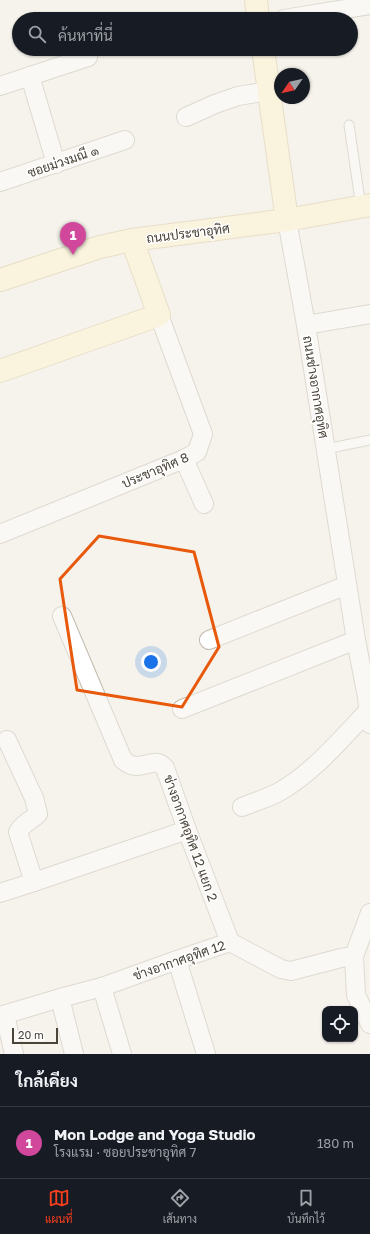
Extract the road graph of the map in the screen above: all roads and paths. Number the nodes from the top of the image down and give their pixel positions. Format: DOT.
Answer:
graph roads {
  1 [pos="256,0"];
  2 [pos="370,5"];
  3 [pos="257,12"];
  4 [pos="327,12"];
  5 [pos="264,56"];
  6 [pos="88,57"];
  7 [pos="30,76"];
  8 [pos="0,86"];
  9 [pos="269,92"];
  10 [pos="186,117"];
  11 [pos="349,125"];
  12 [pos="125,140"];
  13 [pos="56,164"];
  14 [pos="0,182"];
  15 [pos="366,206"];
  16 [pos="287,220"];
  17 [pos="132,240"];
  18 [pos="0,280"];
  19 [pos="370,314"];
  20 [pos="159,315"];
  21 [pos="306,325"];
  22 [pos="0,371"];
  23 [pos="370,440"];
  24 [pos="326,449"];
  25 [pos="184,459"];
  26 [pos="204,504"];
  27 [pos="0,534"];
  28 [pos="347,585"];
  29 [pos="62,616"];
  30 [pos="209,640"];
  31 [pos="356,640"];
  32 [pos="369,707"];
  33 [pos="182,709"];
  34 [pos="7,740"];
  35 [pos="242,807"];
  36 [pos="187,830"];
  37 [pos="34,882"];
  38 [pos="0,894"];
  39 [pos="370,913"];
  40 [pos="230,942"];
  41 [pos="354,956"];
  42 [pos="177,960"];
  43 [pos="102,987"];
  44 [pos="60,998"];
  45 [pos="2,1015"];
  46 [pos="370,1024"];
  47 [pos="14,1054"];
  48 [pos="74,1054"];
  49 [pos="122,1054"];
  50 [pos="206,1054"];
  1 -- 3 [label="street"];
  2 -- 4 [label="street"];
  5 -- 9 [label="street, ถนนช่างอากาศอุทิศ"];
  6 -- 7 [label="street"];
  7 -- 8 [label="street"];
  7 -- 13 [label="street"];
  9 -- 10 [label="street"];
  9 -- 16 [label="street, ถนนช่างอากาศอุทิศ"];
  11 -- 15 [label="lane"];
  12 -- 13 [label="street, ซอยม่วงมณี ๑"];
  13 -- 14 [label="street, ซอยม่วงมณี ๑"];
  15 -- 16 [label="street, ถนนประชาอุทิศ"];
  16 -- 17 [label="street, ถนนประชาอุทิศ"];
  16 -- 21 [label="street, ถนนช่างอากาศอุทิศ"];
  17 -- 18 [label="street"];
  17 -- 20 [label="street, ถนนประชาอุทิศ"];
  19 -- 21 [label="street"];
  20 -- 22 [label="street"];
  20 -- 25 [label="street, ประชาอุทิศ 8"];
  21 -- 24 [label="street, ถนนช่างอากาศอุทิศ"];
  23 -- 24 [label="lane"];
  24 -- 28 [label="street, ถนนช่างอากาศอุทิศ"];
  25 -- 26 [label="street"];
  25 -- 27 [label="street, ประชาอุทิศ 8"];
  28 -- 30 [label="street"];
  28 -- 31 [label="street, ถนนช่างอากาศอุทิศ"];
  29 -- 36 [label="street, ช่างอากาศอุทิศ 12 แยก 2"];
  31 -- 32 [label="street, ถนนช่างอากาศอุทิศ"];
  31 -- 33 [label="street"];
  32 -- 35 [label="street"];
  34 -- 37 [label="street"];
  36 -- 37 [label="street"];
  36 -- 40 [label="street, ช่างอากาศอุทิศ 12 แยก 2"];
  37 -- 38 [label="street"];
  39 -- 41 [label="street"];
  40 -- 41 [label="street, ช่างอากาศอุทิศ 12"];
  40 -- 42 [label="street, ช่างอากาศอุทิศ 12"];
  41 -- 46 [label="street"];
  42 -- 43 [label="street, ช่างอากาศอุทิศ 12"];
  42 -- 50 [label="street"];
  43 -- 44 [label="street, ช่างอากาศอุทิศ 12"];
  43 -- 49 [label="street"];
  44 -- 45 [label="street, ช่างอากาศอุทิศ 12"];
  44 -- 48 [label="street"];
  45 -- 47 [label="street"];
}
